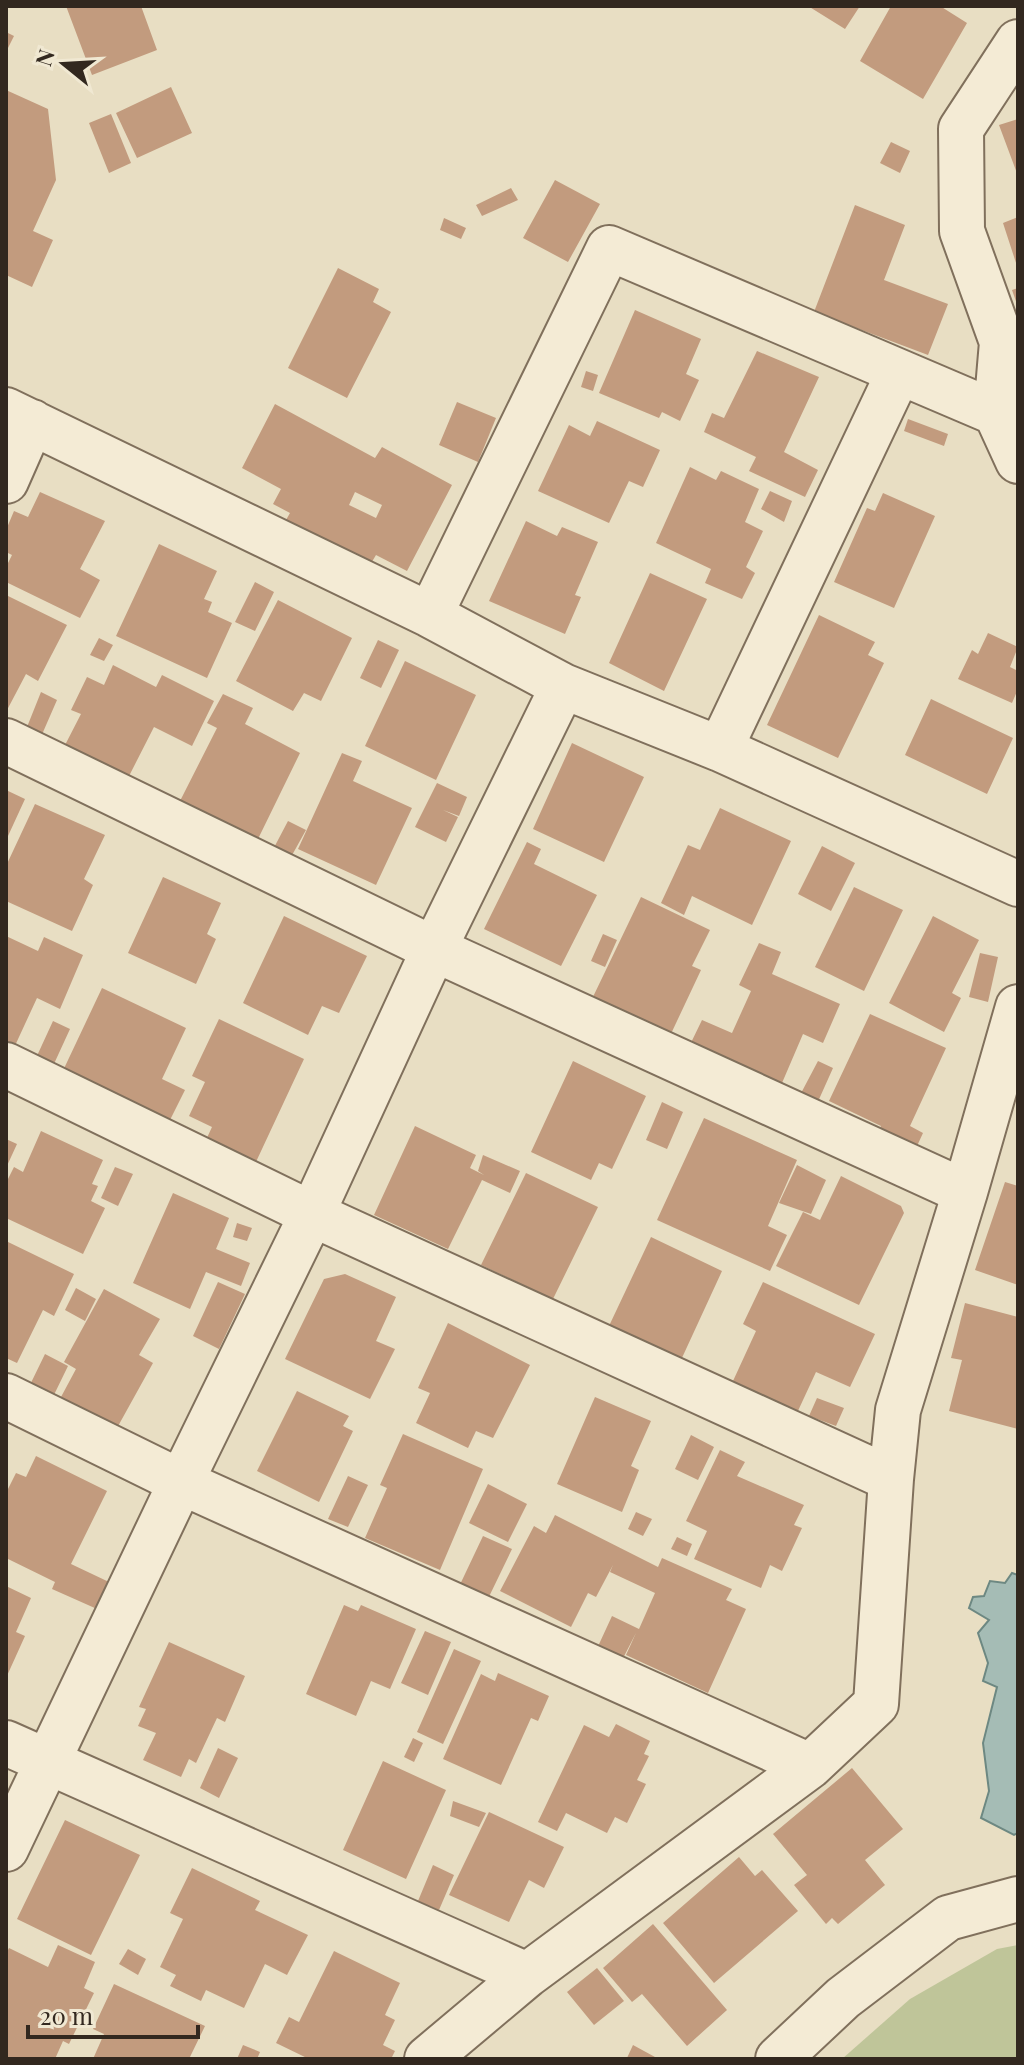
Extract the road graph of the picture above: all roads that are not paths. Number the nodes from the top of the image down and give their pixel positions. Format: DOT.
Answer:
graph roads {
  1 [pos="1018,42"];
  2 [pos="899,372"];
  3 [pos="996,413"];
  4 [pos="19,416"];
  5 [pos="1018,461"];
  6 [pos="6,481"];
  7 [pos="430,615"];
  8 [pos="563,686"];
  9 [pos="6,741"];
  10 [pos="720,749"];
  11 [pos="1018,884"];
  12 [pos="434,949"];
  13 [pos="1018,1007"];
  14 [pos="6,1065"];
  15 [pos="965,1192"];
  16 [pos="312,1214"];
  17 [pos="6,1396"];
  18 [pos="891,1479"];
  19 [pos="181,1482"];
  20 [pos="6,1743"];
  21 [pos="47,1763"];
  22 [pos="810,1766"];
  23 [pos="6,1849"];
  24 [pos="1018,1899"];
  25 [pos="527,1975"];
  26 [pos="427,2059"];
  27 [pos="778,2059"];
  1 -- 3 [label="street"];
  2 -- 3 [label="street"];
  2 -- 7 [label="street"];
  2 -- 10 [label="street"];
  3 -- 5 [label="street"];
  4 -- 6 [label="street"];
  4 -- 7 [label="street"];
  7 -- 8 [label="street"];
  8 -- 10 [label="street"];
  8 -- 12 [label="street"];
  9 -- 12 [label="street"];
  10 -- 11 [label="street"];
  12 -- 15 [label="street"];
  12 -- 16 [label="street"];
  13 -- 15 [label="street"];
  14 -- 16 [label="street"];
  15 -- 18 [label="street"];
  16 -- 18 [label="street"];
  16 -- 19 [label="street"];
  17 -- 19 [label="street"];
  18 -- 22 [label="street"];
  19 -- 21 [label="street"];
  19 -- 22 [label="street"];
  20 -- 21 [label="street"];
  21 -- 23 [label="street"];
  21 -- 25 [label="street"];
  22 -- 25 [label="street"];
  24 -- 27 [label="street"];
  25 -- 26 [label="street"];
}
